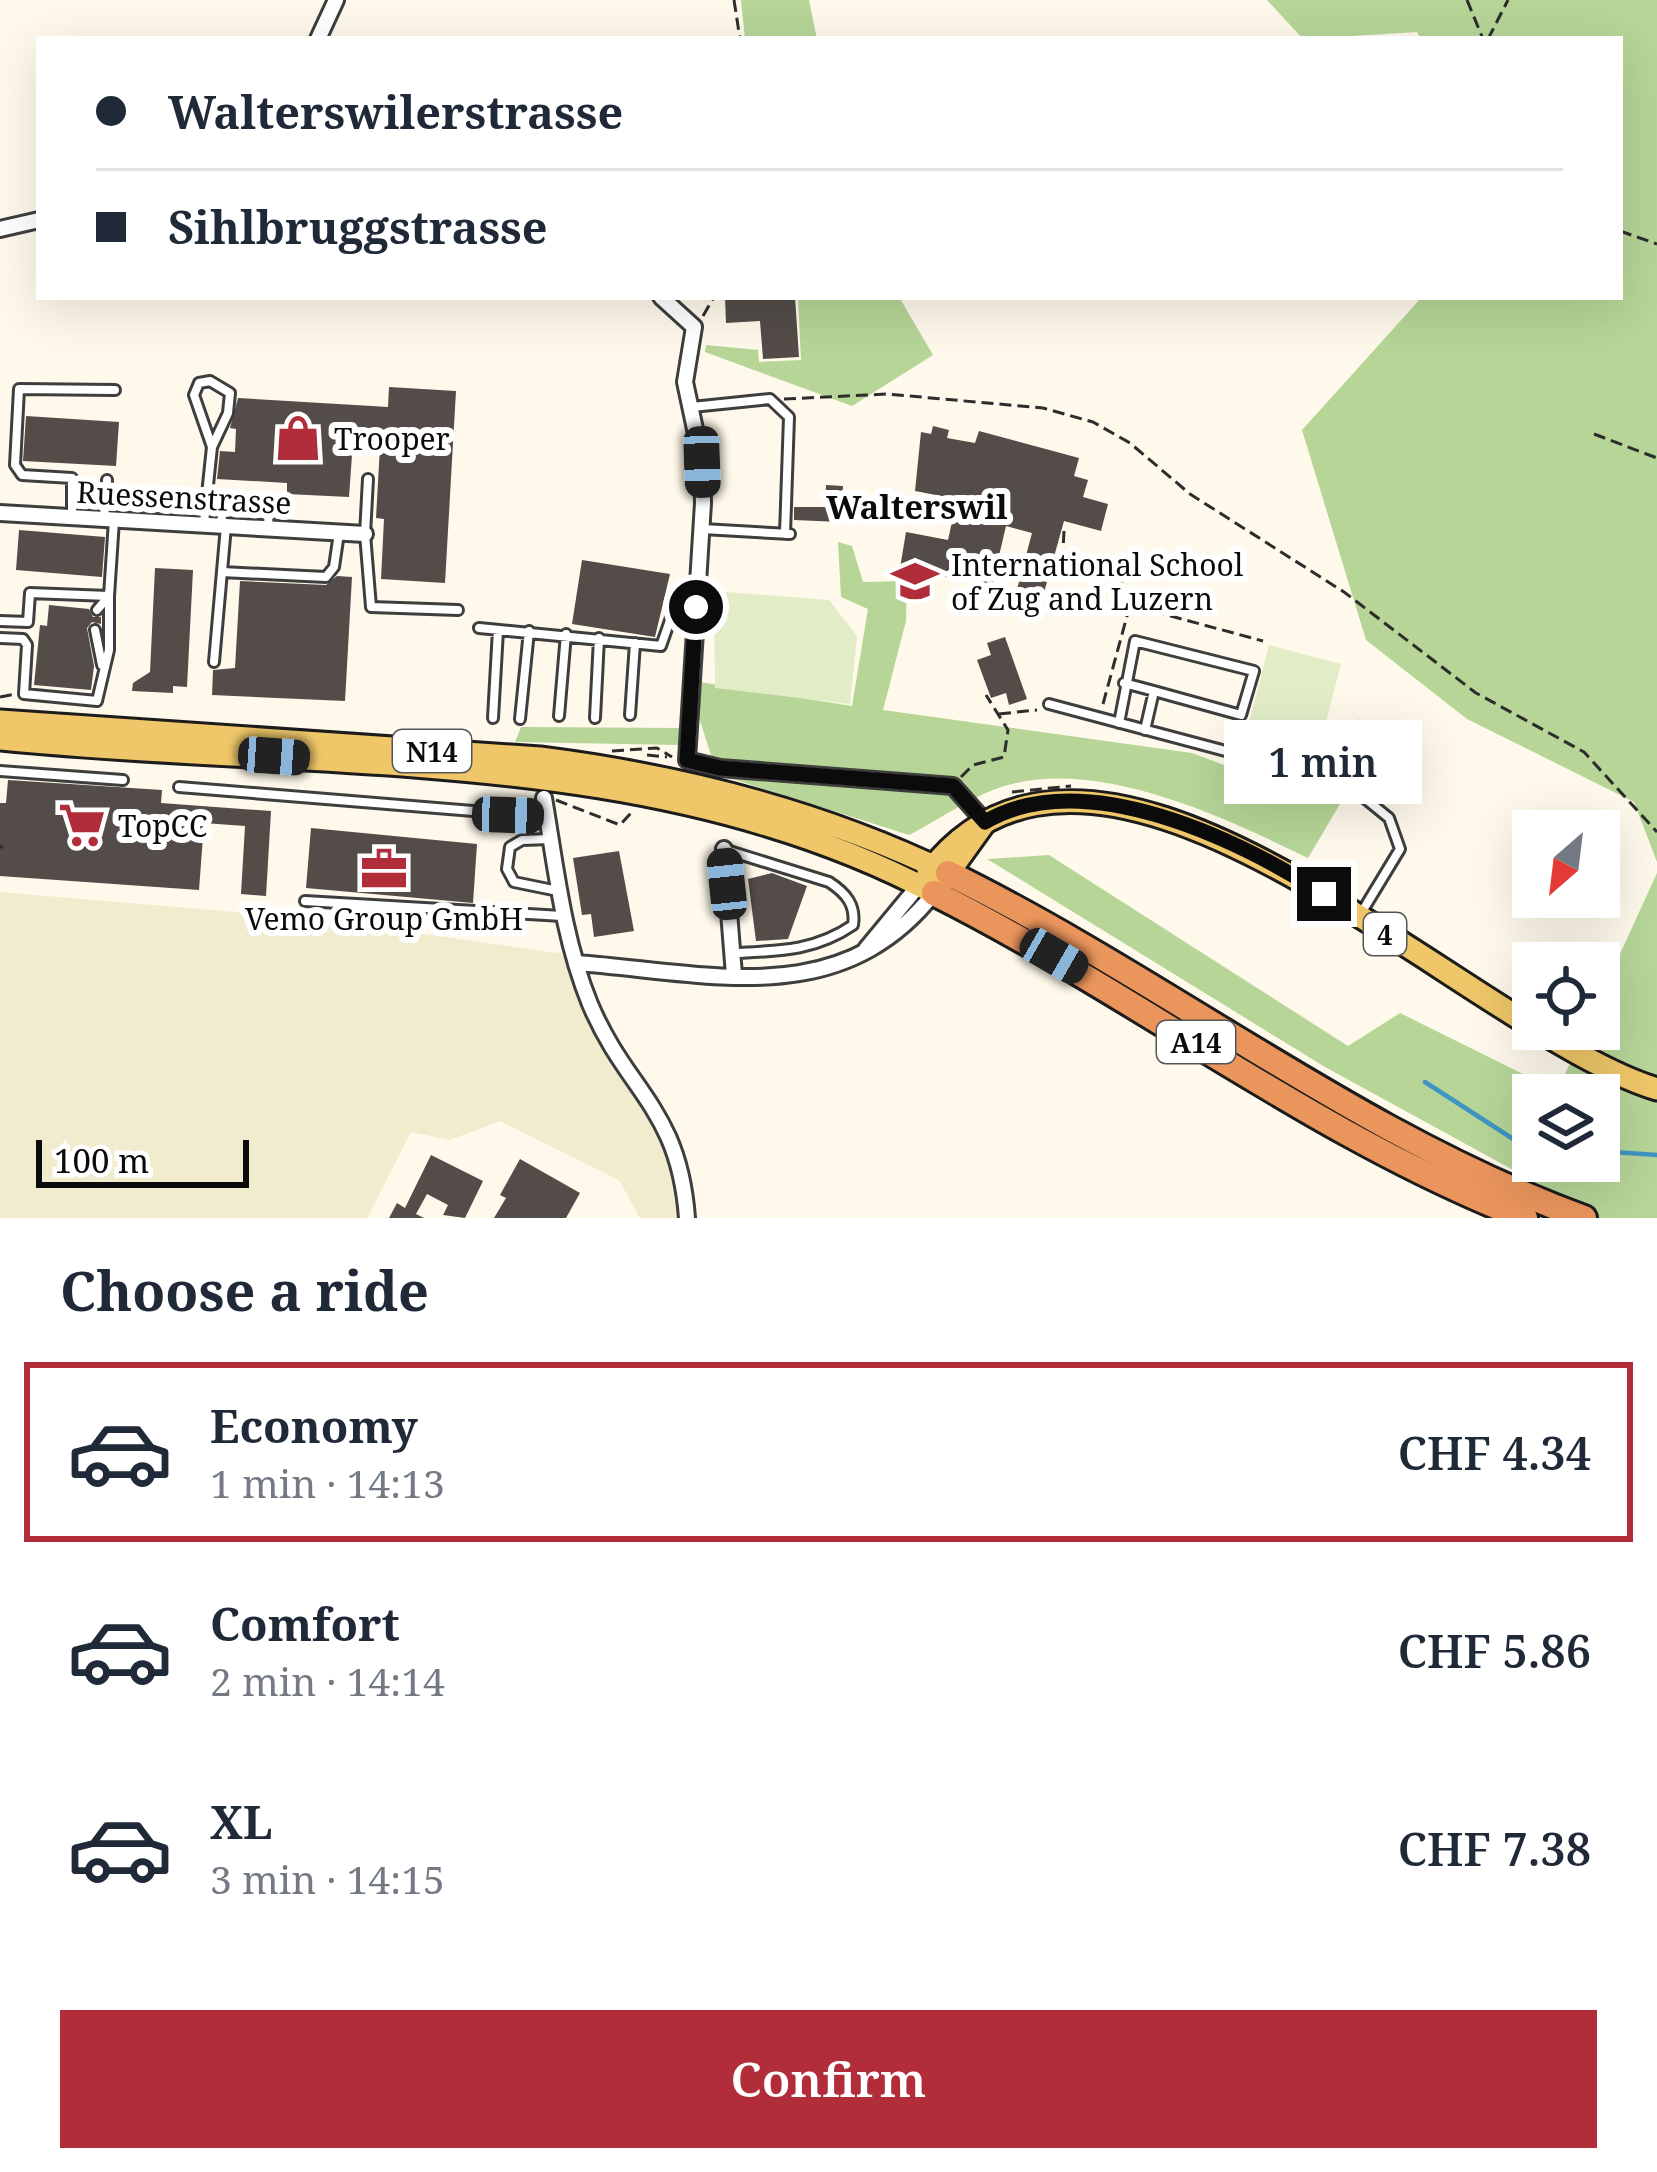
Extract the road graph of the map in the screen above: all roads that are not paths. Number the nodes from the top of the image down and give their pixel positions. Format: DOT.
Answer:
graph roads {
  1 [pos="336,0"];
  2 [pos="319,36"];
  3 [pos="36,221"];
  4 [pos="0,229"];
  5 [pos="664,300"];
  6 [pos="115,390"];
  7 [pos="692,407"];
  8 [pos="212,447"];
  9 [pos="368,479"];
  10 [pos="107,480"];
  11 [pos="0,513"];
  12 [pos="71,517"];
  13 [pos="109,519"];
  14 [pos="203,525"];
  15 [pos="224,526"];
  16 [pos="268,529"];
  17 [pos="701,529"];
  18 [pos="339,533"];
  19 [pos="364,534"];
  20 [pos="223,572"];
  21 [pos="109,596"];
  22 [pos="696,607"];
  23 [pos="97,610"];
  24 [pos="458,610"];
  25 [pos="0,621"];
  26 [pos="479,628"];
  27 [pos="498,629"];
  28 [pos="95,630"];
  29 [pos="529,631"];
  30 [pos="566,634"];
  31 [pos="0,638"];
  32 [pos="599,638"];
  33 [pos="635,643"];
  34 [pos="214,662"];
  35 [pos="102,666"];
  36 [pos="1124,682"];
  37 [pos="1154,691"];
  38 [pos="1049,704"];
  39 [pos="630,715"];
  40 [pos="559,716"];
  41 [pos="493,718"];
  42 [pos="595,718"];
  43 [pos="520,719"];
  44 [pos="0,721"];
  45 [pos="1119,723"];
  46 [pos="1145,730"];
  47 [pos="0,739"];
  48 [pos="0,771"];
  49 [pos="123,780"];
  50 [pos="179,788"];
  51 [pos="544,798"];
  52 [pos="548,817"];
  53 [pos="985,822"];
  54 [pos="551,839"];
  55 [pos="724,849"];
  56 [pos="934,879"];
  57 [pos="559,891"];
  58 [pos="305,901"];
  59 [pos="563,916"];
  60 [pos="1359,916"];
  61 [pos="735,953"];
  62 [pos="577,963"];
  63 [pos="734,975"];
  64 [pos="1657,1089"];
  65 [pos="687,1218"];
  66 [pos="1525,1218"];
  67 [pos="1584,1218"];
  1 -- 2 [label="street"];
  3 -- 4 [label="street"];
  5 -- 7 [label="street"];
  6 -- 12 [label="lane"];
  7 -- 17 [label="street"];
  7 -- 17 [label="lane"];
  8 -- 8 [label="lane"];
  8 -- 14 [label="lane"];
  9 -- 19 [label="lane"];
  10 -- 13 [label="lane"];
  11 -- 12 [label="street, Ruessenstrasse"];
  12 -- 13 [label="street, Ruessenstrasse"];
  13 -- 14 [label="street, Ruessenstrasse"];
  13 -- 21 [label="lane"];
  14 -- 15 [label="street, Ruessenstrasse"];
  15 -- 16 [label="street, Ruessenstrasse"];
  15 -- 16 [label="lane"];
  15 -- 20 [label="lane"];
  16 -- 18 [label="street, Ruessenstrasse"];
  17 -- 22 [label="street"];
  18 -- 19 [label="street, Ruessenstrasse"];
  18 -- 20 [label="lane"];
  19 -- 24 [label="lane"];
  20 -- 34 [label="lane"];
  21 -- 23 [label="lane"];
  21 -- 25 [label="lane"];
  21 -- 35 [label="lane"];
  22 -- 33 [label="lane"];
  22 -- 53 [label="street"];
  26 -- 27 [label="lane"];
  27 -- 29 [label="lane"];
  27 -- 41 [label="lane"];
  28 -- 35 [label="lane"];
  29 -- 30 [label="lane"];
  29 -- 43 [label="lane"];
  30 -- 32 [label="lane"];
  30 -- 40 [label="lane"];
  31 -- 35 [label="lane"];
  32 -- 33 [label="lane"];
  32 -- 42 [label="lane"];
  33 -- 39 [label="lane"];
  36 -- 37 [label="lane"];
  36 -- 37 [label="lane"];
  36 -- 45 [label="lane"];
  37 -- 46 [label="lane"];
  38 -- 45 [label="lane"];
  44 -- 56 [label="main road, N14"];
  45 -- 46 [label="lane"];
  46 -- 60 [label="lane"];
  47 -- 56 [label="main road, N14"];
  48 -- 49 [label="lane"];
  50 -- 52 [label="lane"];
  51 -- 52 [label="street"];
  52 -- 54 [label="street"];
  53 -- 56 [label="main road"];
  53 -- 60 [label="main road, 4"];
  54 -- 57 [label="street"];
  54 -- 57 [label="lane"];
  55 -- 61 [label="street"];
  55 -- 61 [label="lane"];
  56 -- 63 [label="street"];
  56 -- 66 [label="highway, A14"];
  56 -- 67 [label="highway, A14"];
  57 -- 59 [label="street"];
  58 -- 59 [label="lane"];
  59 -- 62 [label="street"];
  60 -- 64 [label="main road, 4"];
  61 -- 63 [label="street"];
  62 -- 63 [label="street"];
  62 -- 65 [label="street"];
}
